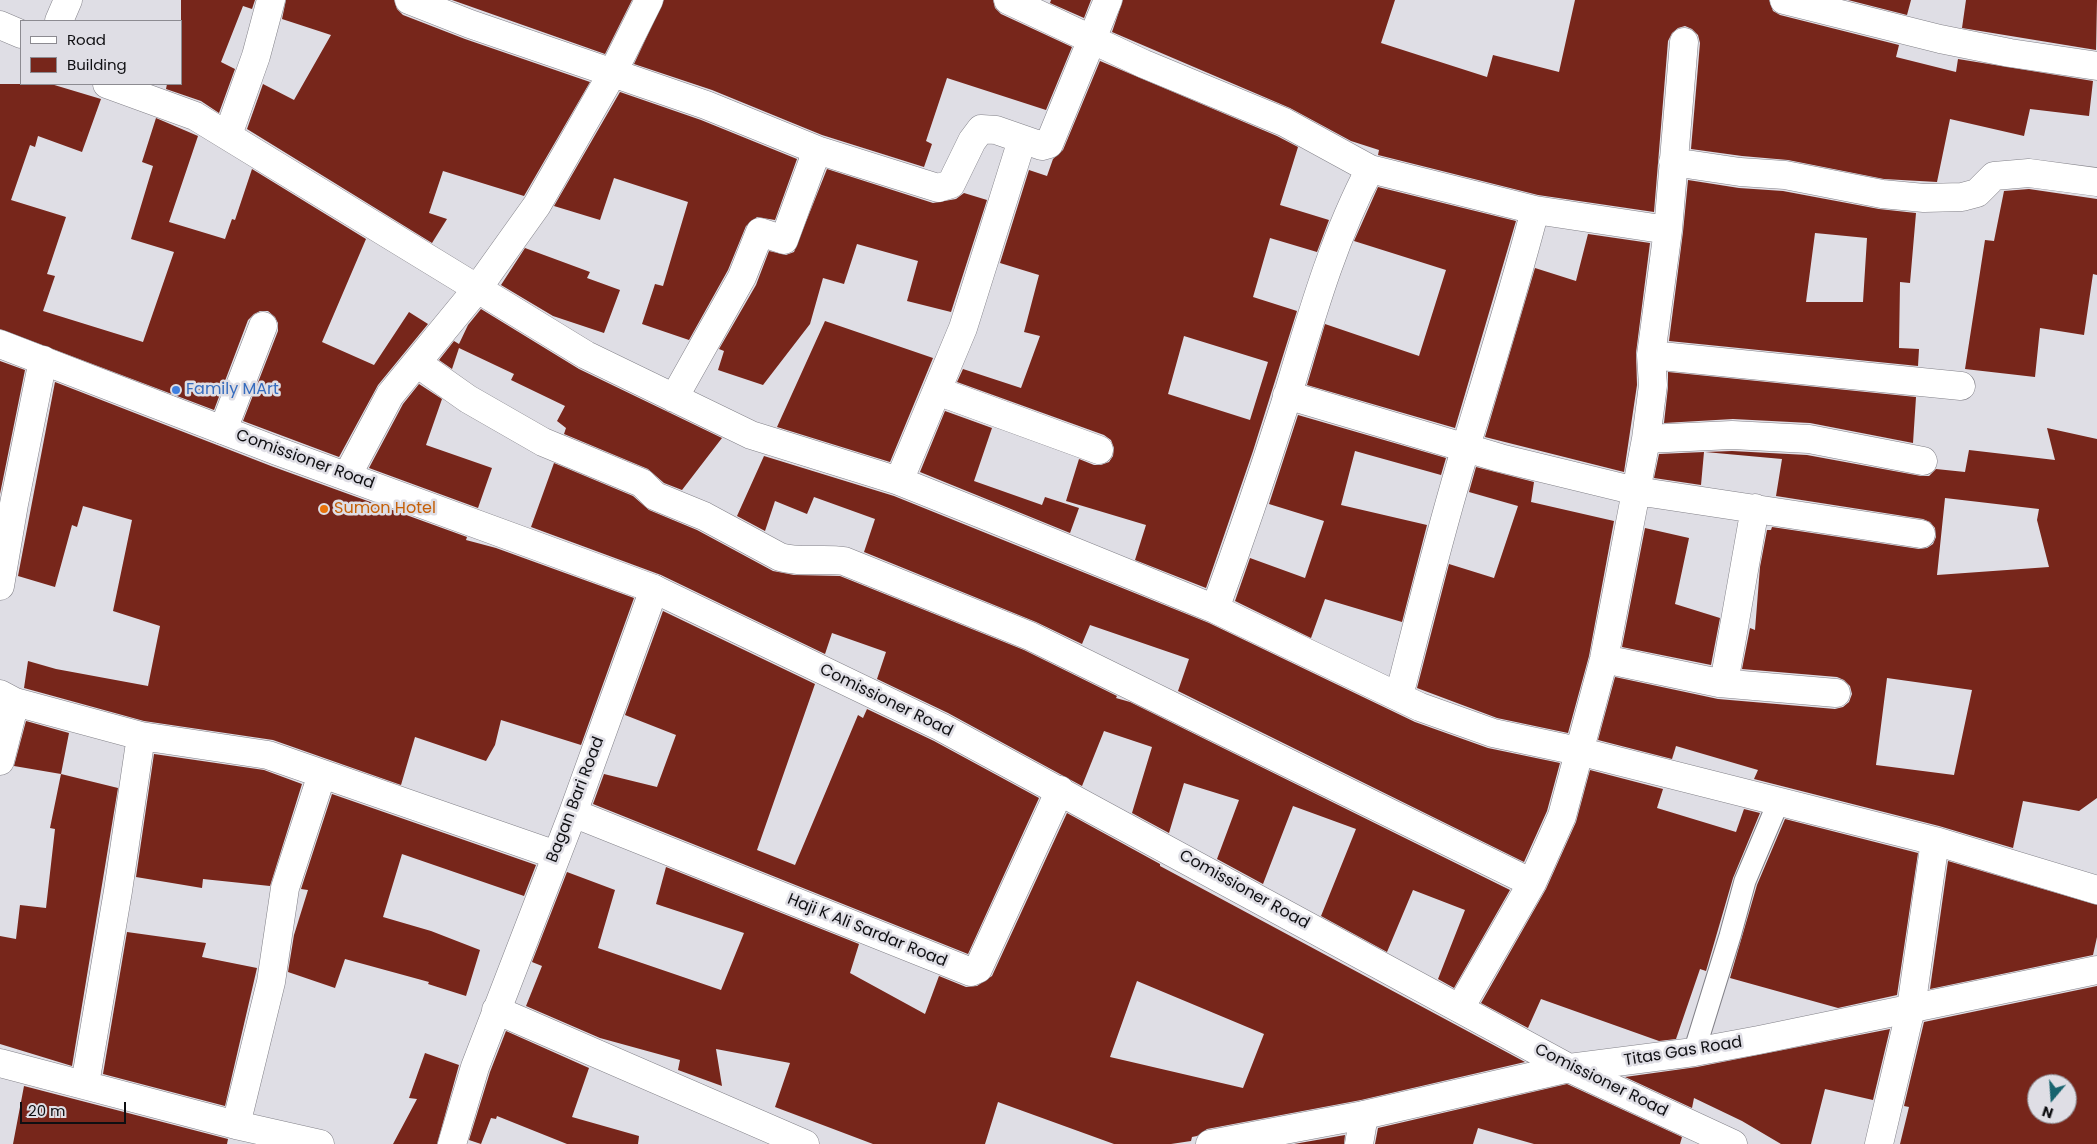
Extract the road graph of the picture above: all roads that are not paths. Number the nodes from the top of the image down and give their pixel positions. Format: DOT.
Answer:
graph roads {
  1 [pos="68,0"];
  2 [pos="271,0"];
  3 [pos="409,0"];
  4 [pos="649,0"];
  5 [pos="1008,0"];
  6 [pos="1108,0"];
  7 [pos="1784,0"];
  8 [pos="59,20"];
  9 [pos="0,25"];
  10 [pos="20,34"];
  11 [pos="1092,40"];
  12 [pos="1684,42"];
  13 [pos="2097,66"];
  14 [pos="613,72"];
  15 [pos="110,85"];
  16 [pos="228,134"];
  17 [pos="1022,140"];
  18 [pos="816,150"];
  19 [pos="1673,162"];
  20 [pos="1370,169"];
  21 [pos="2097,182"];
  22 [pos="1535,210"];
  23 [pos="1668,230"];
  24 [pos="477,289"];
  25 [pos="263,326"];
  26 [pos="0,344"];
  27 [pos="1651,355"];
  28 [pos="43,360"];
  29 [pos="417,363"];
  30 [pos="1961,386"];
  31 [pos="937,391"];
  32 [pos="1288,395"];
  33 [pos="674,398"];
  34 [pos="223,430"];
  35 [pos="1646,439"];
  36 [pos="1466,448"];
  37 [pos="1099,450"];
  38 [pos="1923,461"];
  39 [pos="347,476"];
  40 [pos="899,481"];
  41 [pos="1636,491"];
  42 [pos="1755,508"];
  43 [pos="1921,534"];
  44 [pos="0,586"];
  45 [pos="654,589"];
  46 [pos="1215,609"];
  47 [pos="1604,659"];
  48 [pos="1724,684"];
  49 [pos="1836,693"];
  50 [pos="1399,696"];
  51 [pos="8,698"];
  52 [pos="142,736"];
  53 [pos="1578,751"];
  54 [pos="0,761"];
  55 [pos="322,774"];
  56 [pos="1060,790"];
  57 [pos="1778,802"];
  58 [pos="573,813"];
  59 [pos="1935,841"];
  60 [pos="556,855"];
  61 [pos="1532,883"];
  62 [pos="2097,890"];
  63 [pos="2097,970"];
  64 [pos="1460,1008"];
  65 [pos="1911,1008"];
  66 [pos="496,1010"];
  67 [pos="1694,1052"];
  68 [pos="0,1063"];
  69 [pos="1569,1068"];
  70 [pos="85,1084"];
  71 [pos="1364,1115"];
  72 [pos="236,1125"];
  73 [pos="320,1144"];
  74 [pos="452,1144"];
  75 [pos="805,1144"];
  76 [pos="1210,1144"];
  77 [pos="1359,1144"];
  78 [pos="1733,1144"];
  79 [pos="1879,1144"];
  1 -- 8 [label="street"];
  2 -- 16 [label="street"];
  3 -- 14 [label="street"];
  4 -- 14 [label="street"];
  5 -- 11 [label="street"];
  6 -- 11 [label="street"];
  7 -- 13 [label="street"];
  9 -- 10 [label="street"];
  11 -- 17 [label="street"];
  11 -- 20 [label="street"];
  12 -- 19 [label="street"];
  14 -- 18 [label="street"];
  14 -- 24 [label="street"];
  15 -- 16 [label="street"];
  16 -- 24 [label="street"];
  17 -- 18 [label="street"];
  17 -- 31 [label="street"];
  18 -- 33 [label="street"];
  19 -- 21 [label="street"];
  19 -- 23 [label="street"];
  20 -- 22 [label="street"];
  20 -- 32 [label="street"];
  22 -- 23 [label="street"];
  22 -- 36 [label="street"];
  23 -- 27 [label="street"];
  24 -- 29 [label="street"];
  24 -- 33 [label="street"];
  25 -- 34 [label="street"];
  26 -- 28 [label="street, Comissioner Road"];
  27 -- 30 [label="street"];
  27 -- 35 [label="street"];
  28 -- 34 [label="street, Comissioner Road"];
  28 -- 44 [label="street"];
  29 -- 39 [label="street"];
  29 -- 61 [label="street"];
  31 -- 37 [label="street"];
  31 -- 40 [label="street"];
  32 -- 36 [label="street"];
  32 -- 46 [label="street"];
  33 -- 40 [label="street"];
  34 -- 39 [label="street, Comissioner Road"];
  35 -- 38 [label="street"];
  35 -- 41 [label="street"];
  36 -- 41 [label="street"];
  36 -- 50 [label="street"];
  39 -- 45 [label="street, Comissioner Road"];
  40 -- 46 [label="street"];
  41 -- 42 [label="street"];
  41 -- 47 [label="street"];
  42 -- 43 [label="street"];
  42 -- 48 [label="street"];
  45 -- 56 [label="street, Comissioner Road"];
  45 -- 58 [label="street, Bagan Bari Road"];
  46 -- 50 [label="street"];
  47 -- 48 [label="street"];
  47 -- 53 [label="street"];
  48 -- 49 [label="street"];
  50 -- 53 [label="street"];
  51 -- 52 [label="street"];
  51 -- 54 [label="street"];
  52 -- 55 [label="street"];
  52 -- 70 [label="street"];
  53 -- 57 [label="street"];
  53 -- 61 [label="street"];
  55 -- 60 [label="street"];
  55 -- 72 [label="street"];
  56 -- 58 [label="street, Haji K Ali Sardar Road"];
  56 -- 64 [label="street, Comissioner Road"];
  57 -- 59 [label="street"];
  57 -- 67 [label="lane"];
  58 -- 60 [label="street, Bagan Bari Road"];
  59 -- 62 [label="street"];
  59 -- 65 [label="street"];
  60 -- 66 [label="street, Bagan Bari Road"];
  61 -- 64 [label="street"];
  63 -- 65 [label="street, Titas Gas Road"];
  64 -- 69 [label="street, Comissioner Road"];
  65 -- 67 [label="street, Titas Gas Road"];
  65 -- 79 [label="street"];
  66 -- 74 [label="street, Bagan Bari Road"];
  66 -- 75 [label="street"];
  67 -- 69 [label="street, Titas Gas Road"];
  68 -- 70 [label="street"];
  69 -- 71 [label="street, Titas Gas Road"];
  69 -- 78 [label="street, Comissioner Road"];
  70 -- 72 [label="street"];
  71 -- 76 [label="street, Titas Gas Road"];
  71 -- 77 [label="street"];
  72 -- 73 [label="street"];
}
